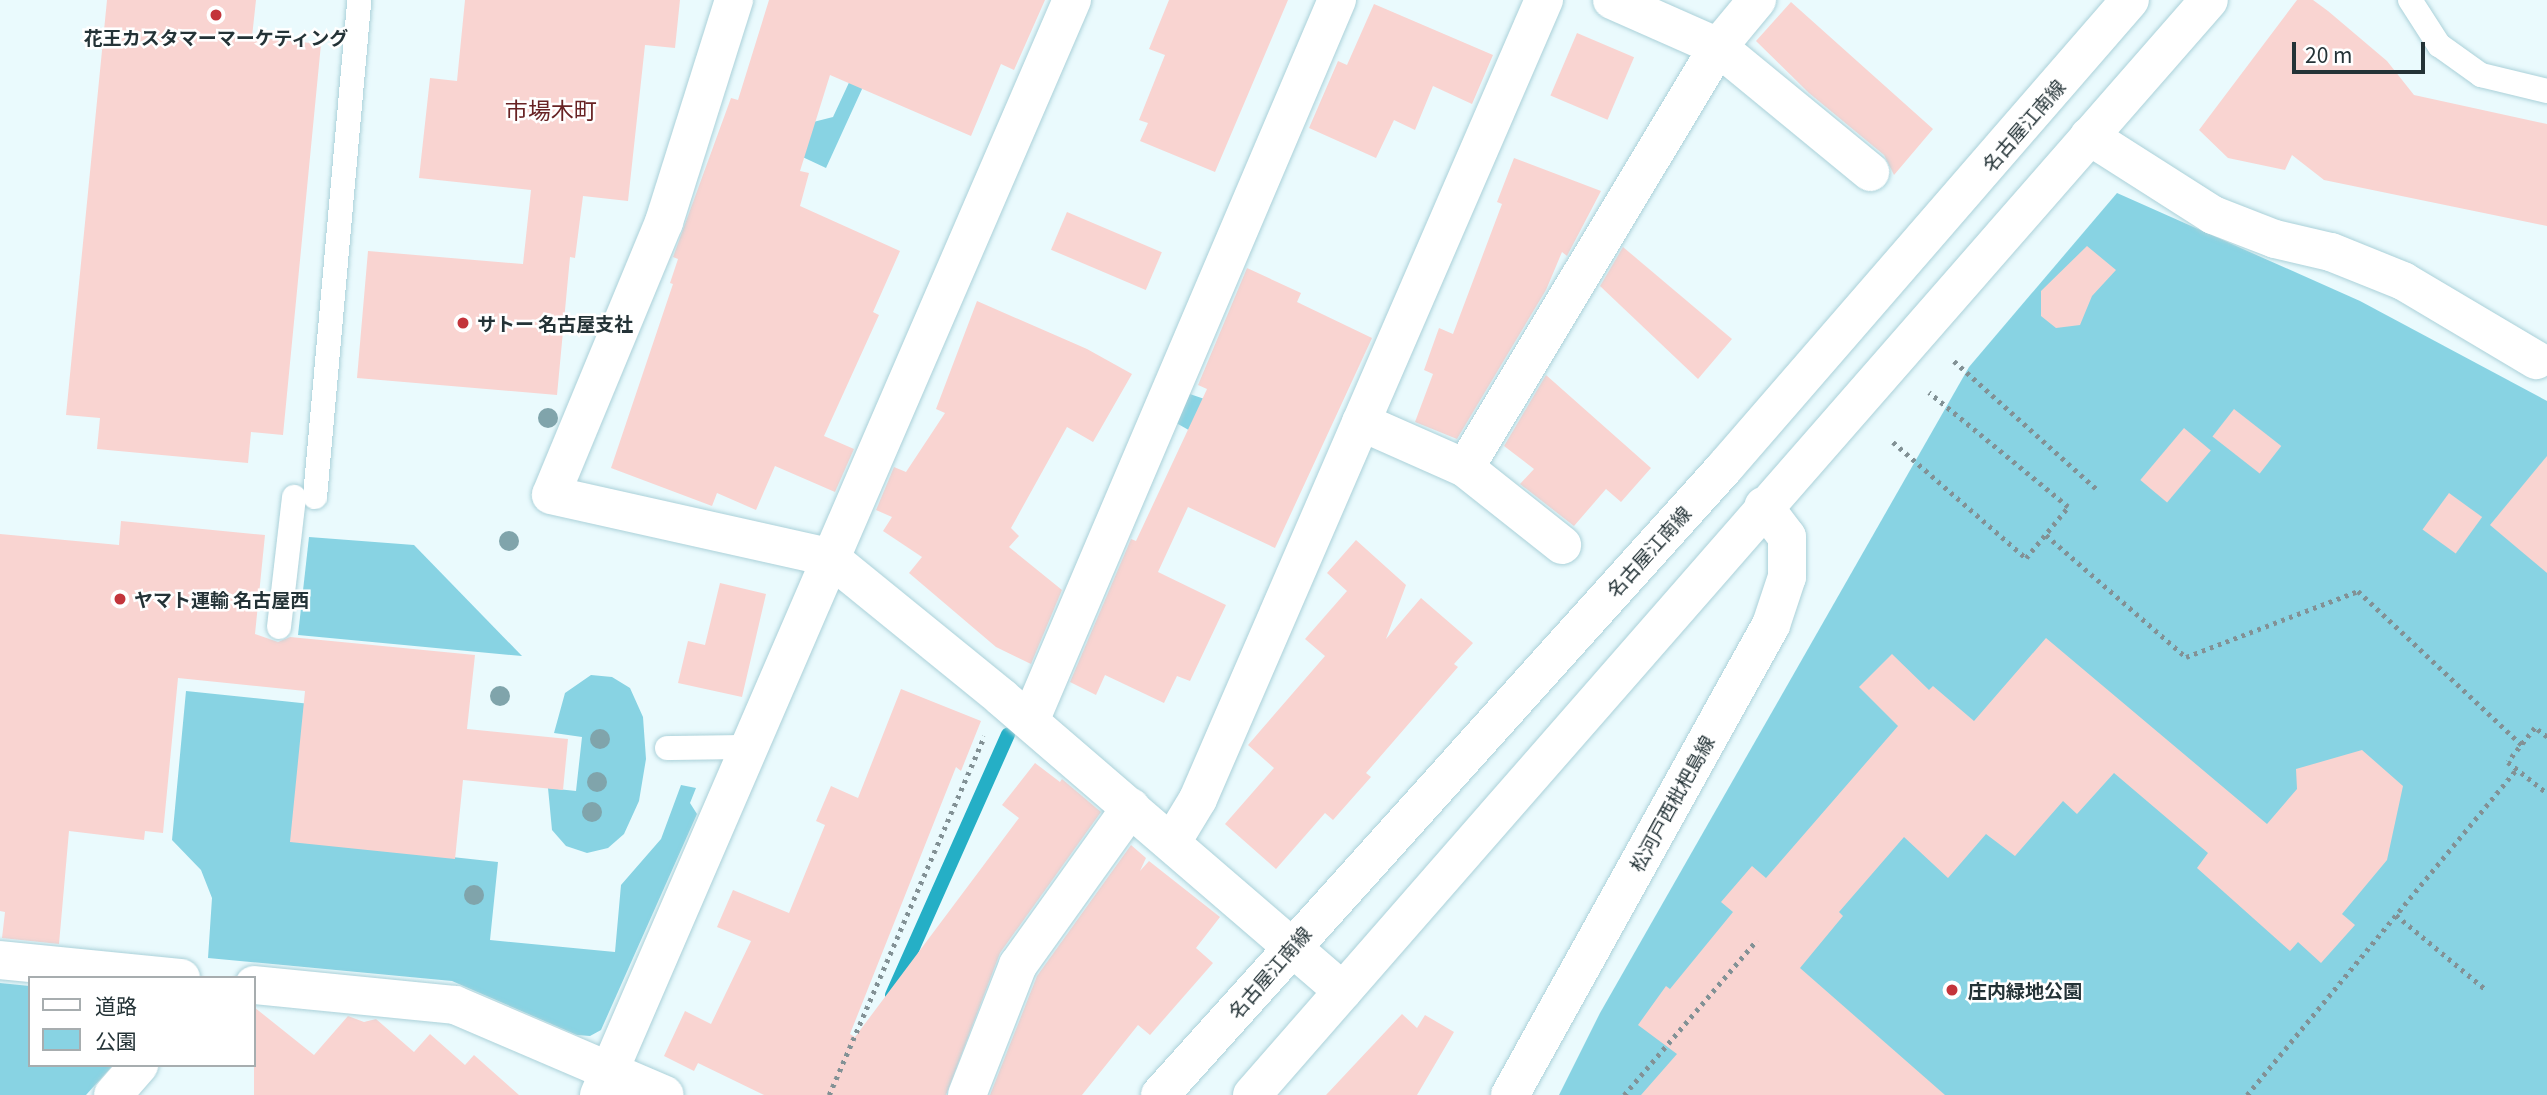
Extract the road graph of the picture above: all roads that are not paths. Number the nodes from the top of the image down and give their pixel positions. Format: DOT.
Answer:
graph roads {
  1 [pos="359,0"];
  2 [pos="734,0"];
  3 [pos="1072,0"];
  4 [pos="1337,0"];
  5 [pos="1544,0"];
  6 [pos="1612,0"];
  7 [pos="1758,0"];
  8 [pos="2130,0"];
  9 [pos="2209,0"];
  10 [pos="2410,0"];
  11 [pos="1718,47"];
  12 [pos="2547,91"];
  13 [pos="2089,136"];
  14 [pos="1870,172"];
  15 [pos="2541,359"];
  16 [pos="1361,422"];
  17 [pos="1465,468"];
  18 [pos="1764,506"];
  19 [pos="1562,545"];
  20 [pos="829,557"];
  21 [pos="279,627"];
  22 [pos="1030,721"];
  23 [pos="748,747"];
  24 [pos="667,748"];
  25 [pos="1130,807"];
  26 [pos="1172,842"];
  27 [pos="1290,947"];
  28 [pos="0,960"];
  29 [pos="161,976"];
  30 [pos="256,985"];
  31 [pos="1343,991"];
  32 [pos="137,1067"];
  33 [pos="605,1083"];
  34 [pos="113,1095"];
  35 [pos="665,1095"];
  36 [pos="967,1095"];
  37 [pos="1160,1095"];
  38 [pos="1252,1095"];
  39 [pos="1510,1095"];
  1 -- 21 [label="lane"];
  2 -- 20 [label="street"];
  3 -- 20 [label="street"];
  4 -- 22 [label="street"];
  5 -- 16 [label="street"];
  6 -- 11 [label="street"];
  7 -- 11 [label="street"];
  8 -- 27 [label="street, 名古屋江南線"];
  9 -- 13 [label="street"];
  10 -- 12 [label="lane"];
  11 -- 14 [label="street"];
  11 -- 17 [label="street"];
  13 -- 15 [label="street"];
  13 -- 18 [label="street"];
  16 -- 17 [label="street"];
  16 -- 26 [label="street"];
  17 -- 19 [label="street"];
  18 -- 31 [label="street"];
  18 -- 39 [label="street, 松河戸西枇杷島線"];
  20 -- 22 [label="street"];
  20 -- 23 [label="street"];
  22 -- 25 [label="street"];
  23 -- 24 [label="lane"];
  23 -- 33 [label="street"];
  25 -- 26 [label="street"];
  25 -- 36 [label="street"];
  26 -- 27 [label="street"];
  27 -- 31 [label="street"];
  27 -- 37 [label="street, 名古屋江南線"];
  28 -- 29 [label="street"];
  30 -- 33 [label="street"];
  31 -- 38 [label="street"];
  32 -- 34 [label="street"];
  33 -- 35 [label="street"];
}
